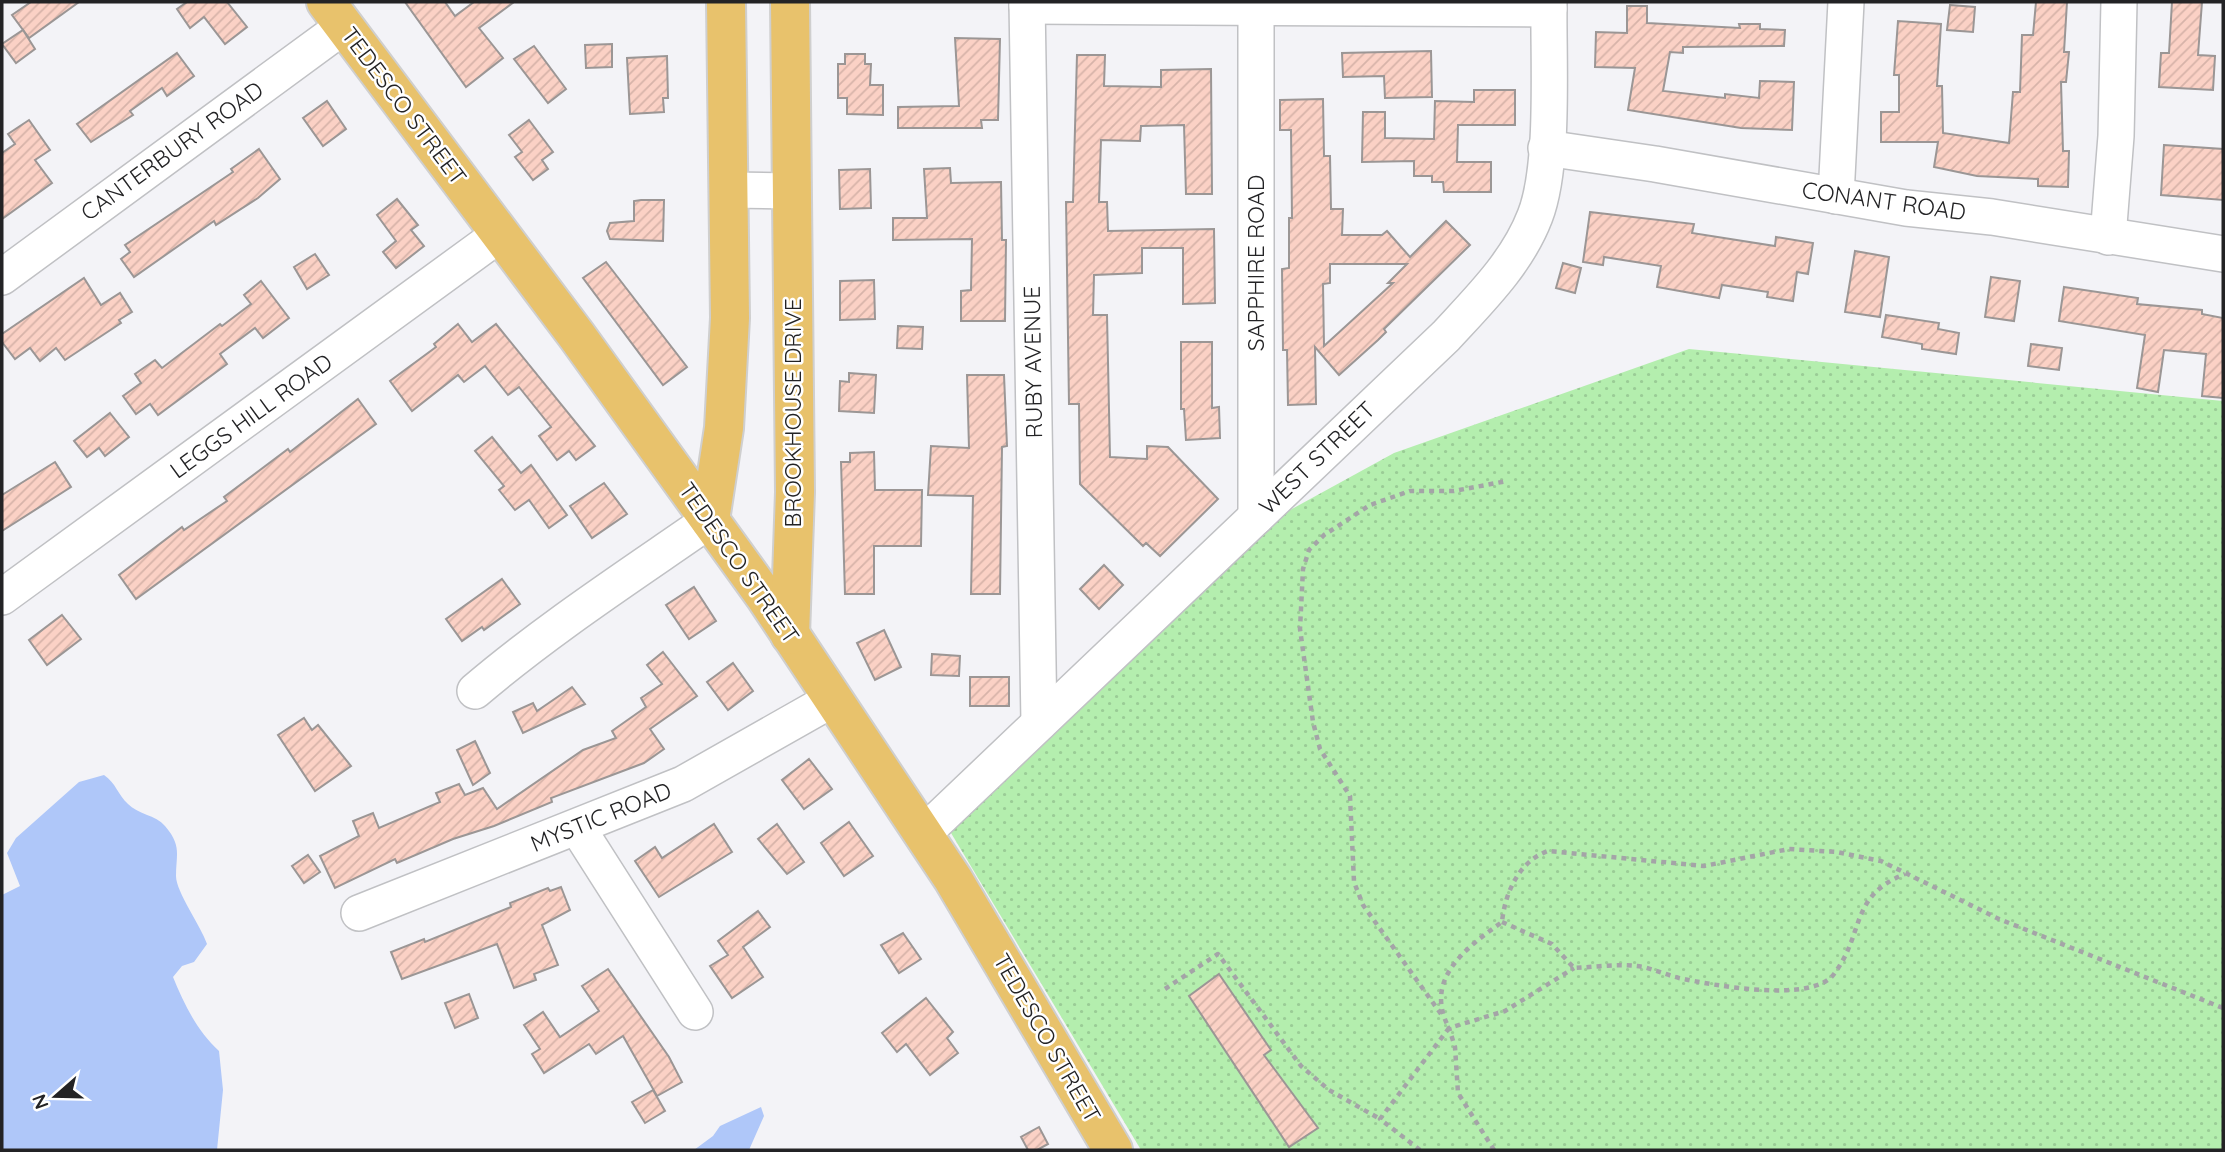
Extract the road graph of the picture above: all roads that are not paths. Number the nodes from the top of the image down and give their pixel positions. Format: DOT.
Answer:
graph roads {
  1 [pos="726,2"];
  2 [pos="790,2"];
  3 [pos="1846,2"];
  4 [pos="2119,2"];
  5 [pos="1027,4"];
  6 [pos="1256,5"];
  7 [pos="1549,5"];
  8 [pos="335,14"];
  9 [pos="1546,148"];
  10 [pos="731,190"];
  11 [pos="792,191"];
  12 [pos="1836,195"];
  13 [pos="500,234"];
  14 [pos="2108,237"];
  15 [pos="2223,254"];
  16 [pos="2,277"];
  17 [pos="1256,517"];
  18 [pos="710,520"];
  19 [pos="2,597"];
  20 [pos="790,635"];
  21 [pos="475,691"];
  22 [pos="833,699"];
  23 [pos="1039,723"];
  24 [pos="576,827"];
  25 [pos="924,833"];
  26 [pos="359,913"];
  27 [pos="695,1012"];
  28 [pos="1113,1150"];
  1 -- 10 [label="main road"];
  2 -- 11 [label="main road, BROOKHOUSE DRIVE"];
  3 -- 12 [label="street"];
  4 -- 14 [label="street"];
  5 -- 6 [label="street"];
  5 -- 23 [label="street, RUBY AVENUE"];
  6 -- 7 [label="street"];
  6 -- 17 [label="street, SAPPHIRE ROAD"];
  7 -- 9 [label="street, WEST STREET"];
  8 -- 13 [label="main road, TEDESCO STREET"];
  8 -- 16 [label="street, CANTERBURY ROAD"];
  9 -- 12 [label="street, CONANT ROAD"];
  9 -- 17 [label="street, WEST STREET"];
  10 -- 11 [label="street"];
  10 -- 18 [label="main road"];
  11 -- 20 [label="main road, BROOKHOUSE DRIVE"];
  12 -- 14 [label="street, CONANT ROAD"];
  13 -- 18 [label="main road, TEDESCO STREET"];
  13 -- 19 [label="street, LEGGS HILL ROAD"];
  14 -- 15 [label="street, CONANT ROAD"];
  17 -- 23 [label="street, WEST STREET"];
  18 -- 20 [label="main road, TEDESCO STREET"];
  18 -- 21 [label="street"];
  20 -- 22 [label="main road, TEDESCO STREET"];
  22 -- 24 [label="street, MYSTIC ROAD"];
  22 -- 25 [label="main road, TEDESCO STREET"];
  23 -- 25 [label="street, WEST STREET"];
  24 -- 26 [label="street, MYSTIC ROAD"];
  24 -- 27 [label="street"];
  25 -- 28 [label="main road, TEDESCO STREET"];
}
